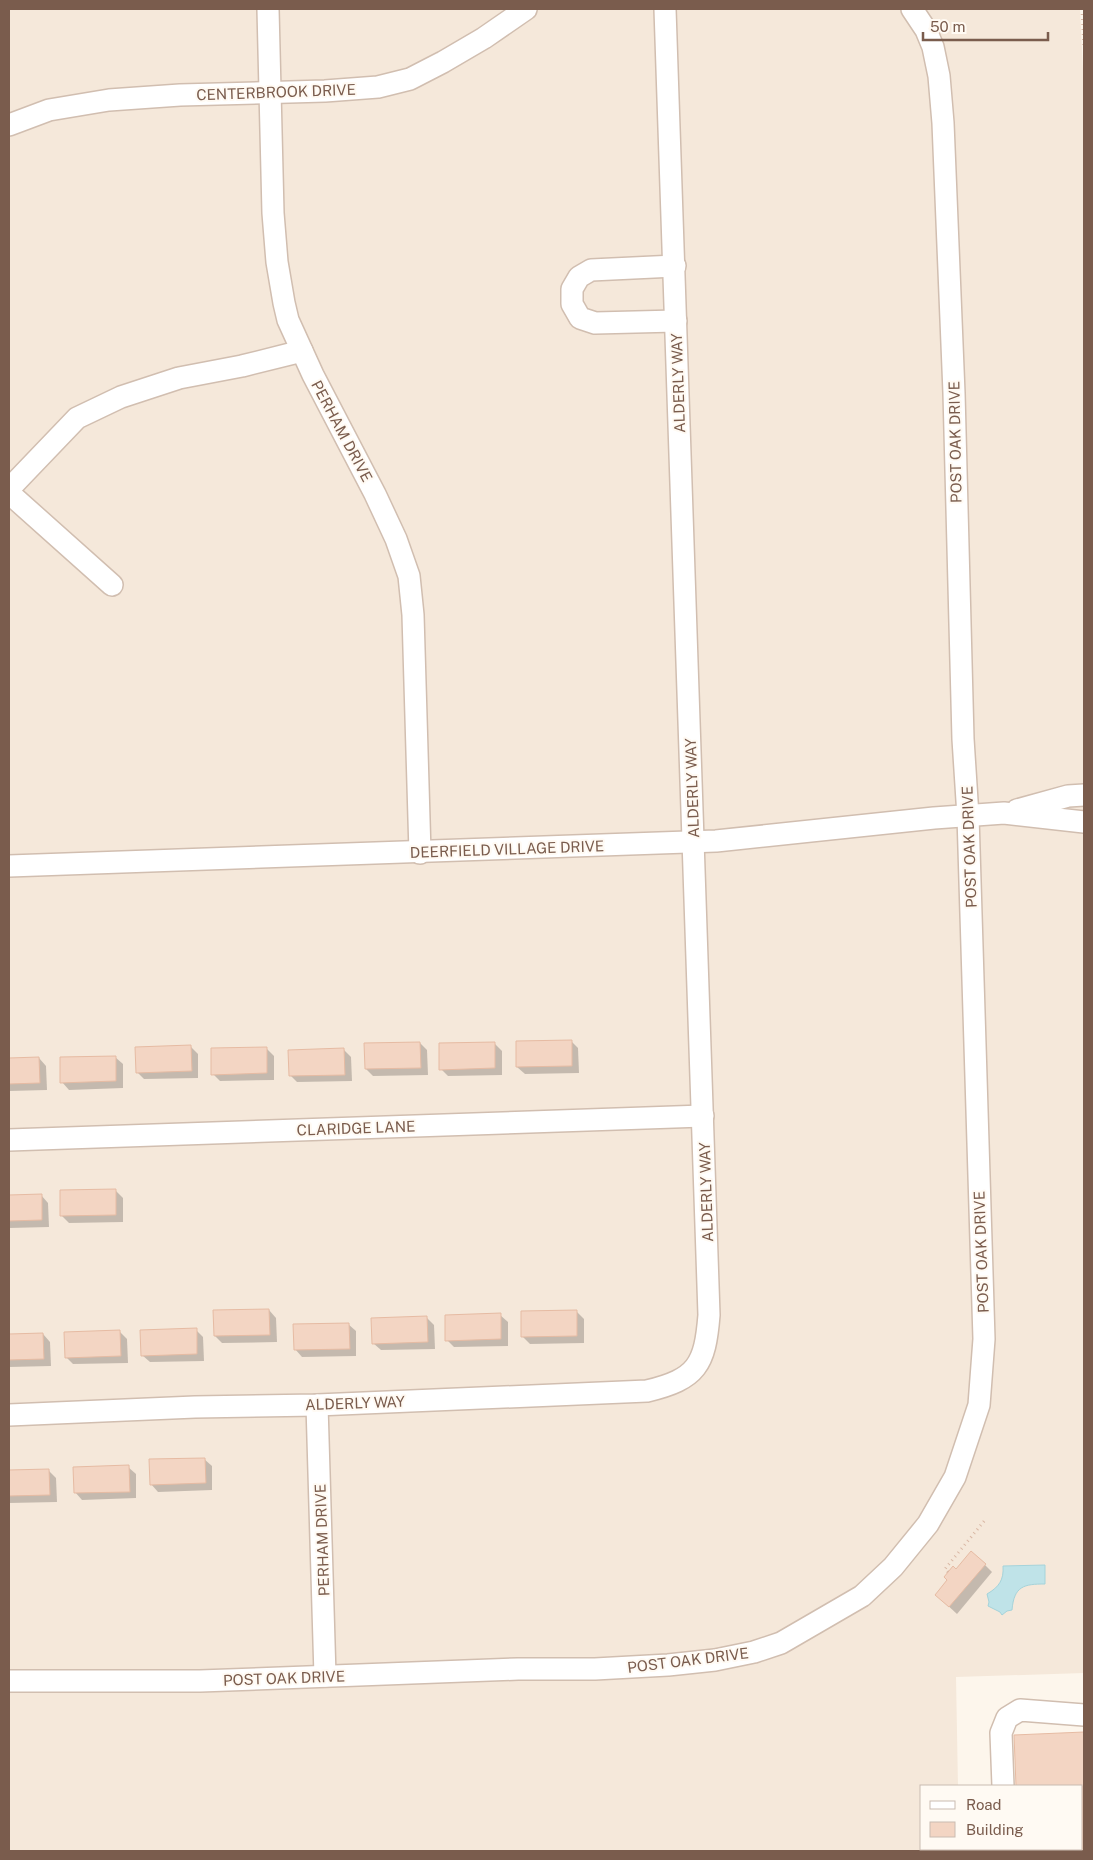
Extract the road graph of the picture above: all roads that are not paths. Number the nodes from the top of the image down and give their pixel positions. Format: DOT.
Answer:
graph roads {
  1 [pos="268,9"];
  2 [pos="526,9"];
  3 [pos="665,9"];
  4 [pos="915,10"];
  5 [pos="270,93"];
  6 [pos="9,125"];
  7 [pos="674,266"];
  8 [pos="676,321"];
  9 [pos="302,351"];
  10 [pos="9,489"];
  11 [pos="9,493"];
  12 [pos="112,585"];
  13 [pos="1084,795"];
  14 [pos="1004,814"];
  15 [pos="968,816"];
  16 [pos="1084,822"];
  17 [pos="694,842"];
  18 [pos="420,853"];
  19 [pos="9,866"];
  20 [pos="703,1116"];
  21 [pos="9,1140"];
  22 [pos="317,1405"];
  23 [pos="9,1415"];
  24 [pos="325,1676"];
  25 [pos="9,1682"];
  26 [pos="1084,1715"];
  27 [pos="1003,1785"];
  1 -- 5 [label="street, PERHAM DRIVE"];
  2 -- 5 [label="street, CENTERBROOK DRIVE"];
  3 -- 7 [label="street, ALDERLY WAY"];
  4 -- 15 [label="street, POST OAK DRIVE"];
  5 -- 6 [label="street, CENTERBROOK DRIVE"];
  5 -- 9 [label="street, PERHAM DRIVE"];
  7 -- 8 [label="street, ALDERLY WAY"];
  7 -- 8 [label="street, ALDERLY WAY"];
  8 -- 17 [label="street, ALDERLY WAY"];
  9 -- 10 [label="street"];
  9 -- 18 [label="street, PERHAM DRIVE"];
  11 -- 12 [label="street"];
  13 -- 14 [label="street, DEERFIELD VILLAGE DRIVE"];
  14 -- 15 [label="street, DEERFIELD VILLAGE DRIVE"];
  14 -- 16 [label="street, DEERFIELD VILLAGE DRIVE"];
  15 -- 17 [label="street, DEERFIELD VILLAGE DRIVE"];
  15 -- 24 [label="street, POST OAK DRIVE"];
  17 -- 18 [label="street, DEERFIELD VILLAGE DRIVE"];
  17 -- 20 [label="street, ALDERLY WAY"];
  18 -- 19 [label="street, DEERFIELD VILLAGE DRIVE"];
  20 -- 21 [label="street, CLARIDGE LANE"];
  20 -- 22 [label="street, ALDERLY WAY"];
  22 -- 23 [label="street, ALDERLY WAY"];
  22 -- 24 [label="street, PERHAM DRIVE"];
  24 -- 25 [label="street, POST OAK DRIVE"];
  26 -- 27 [label="street"];
}
